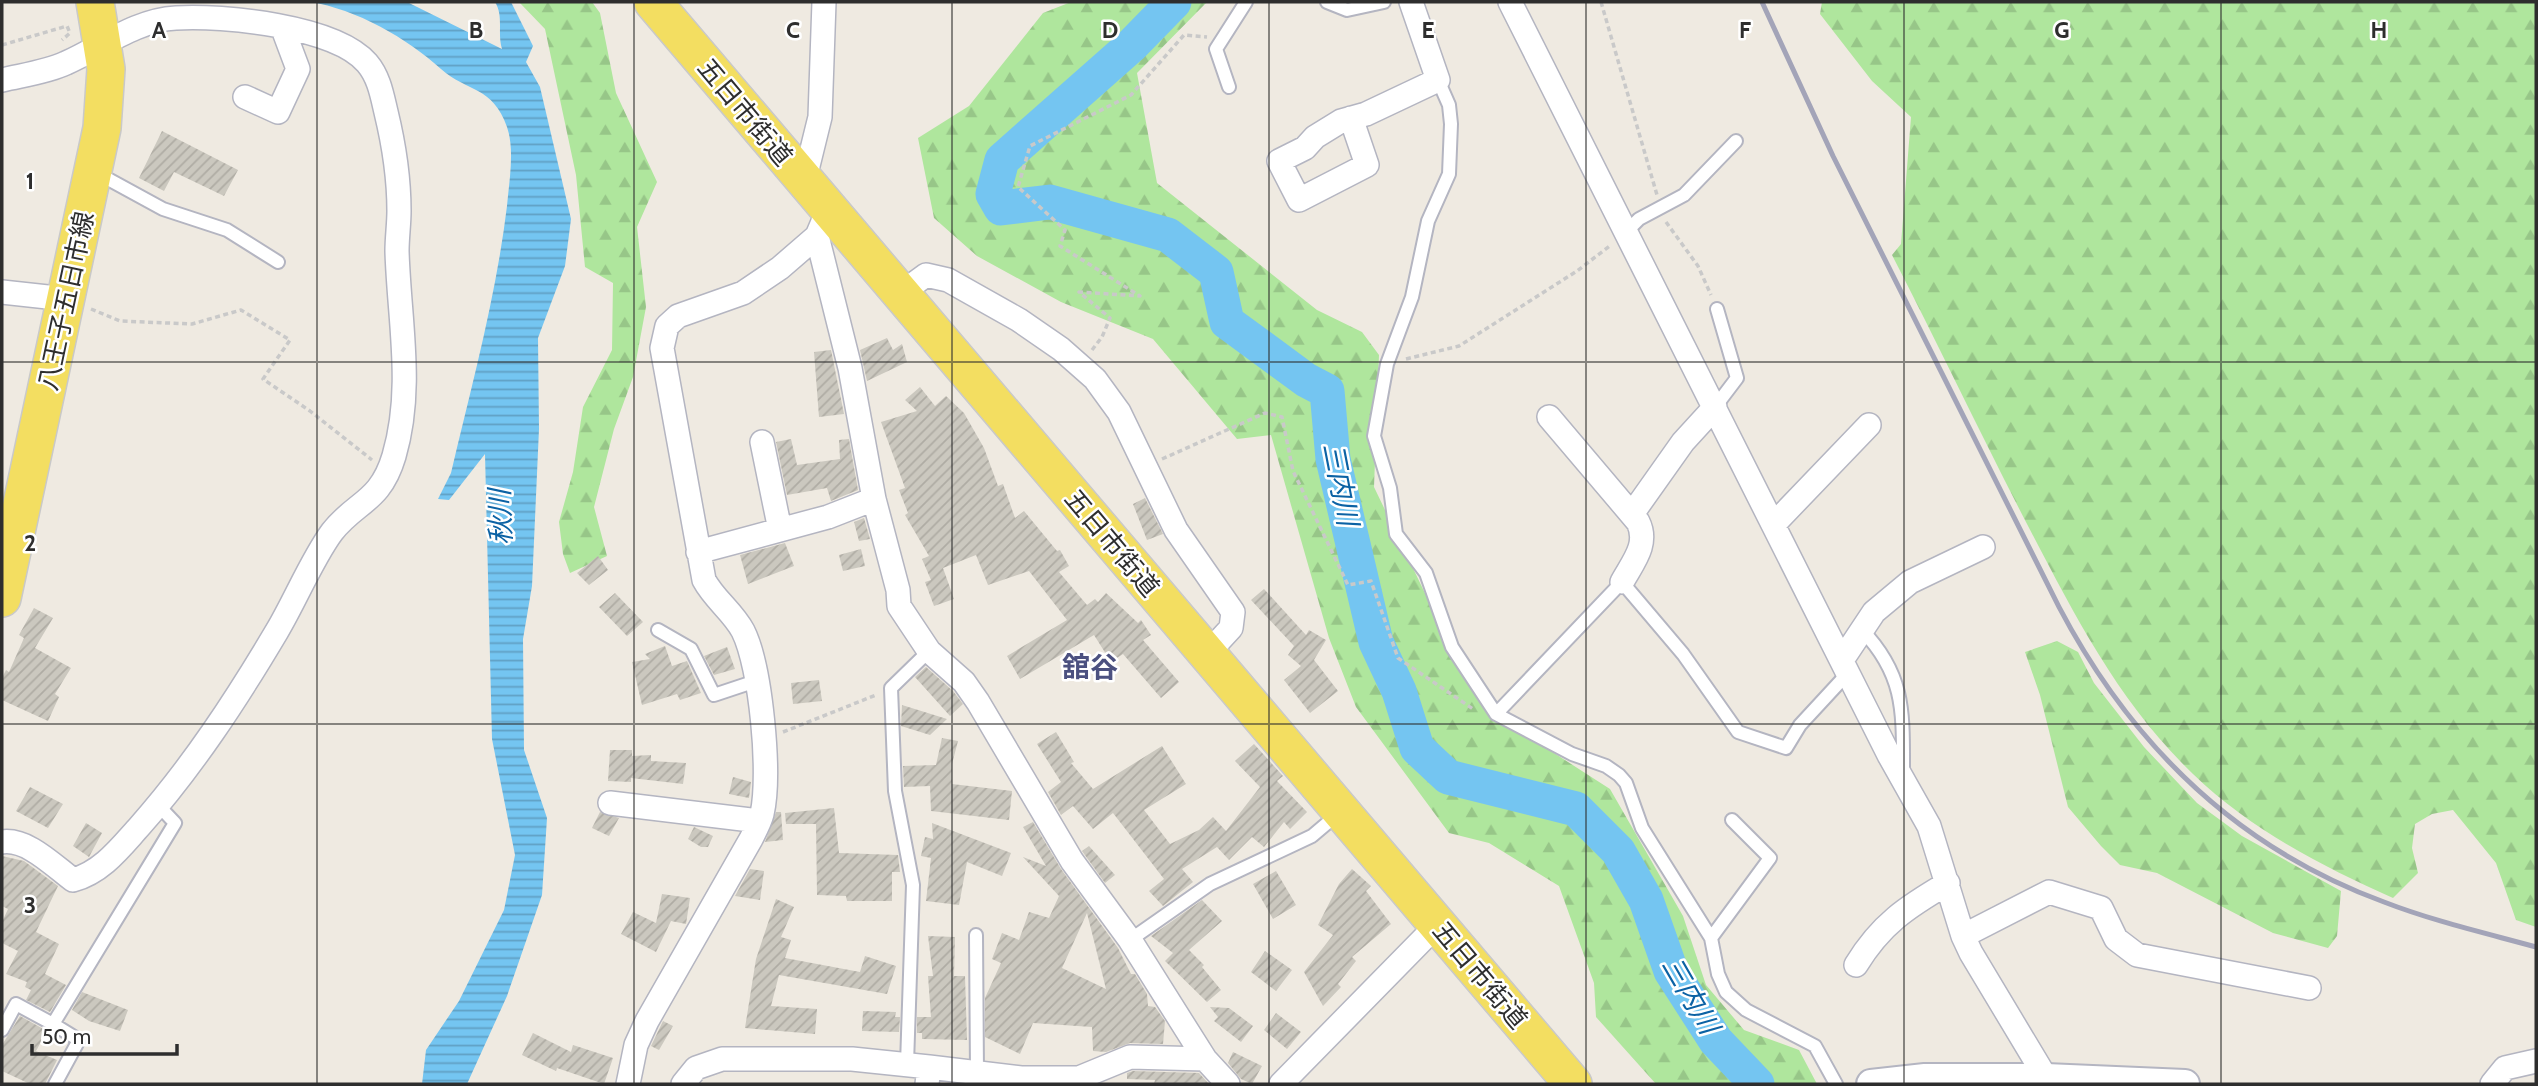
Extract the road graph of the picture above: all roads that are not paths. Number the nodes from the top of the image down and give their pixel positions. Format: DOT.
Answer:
graph roads {
  1 [pos="653,2"];
  2 [pos="824,2"];
  3 [pos="1246,2"];
  4 [pos="1327,2"];
  5 [pos="1384,2"];
  6 [pos="1411,2"];
  7 [pos="1510,2"];
  8 [pos="99,21"];
  9 [pos="283,29"];
  10 [pos="2,80"];
  11 [pos="1438,80"];
  12 [pos="1229,87"];
  13 [pos="245,97"];
  14 [pos="1351,118"];
  15 [pos="1736,141"];
  16 [pos="94,171"];
  17 [pos="804,182"];
  18 [pos="823,223"];
  19 [pos="1625,233"];
  20 [pos="278,262"];
  21 [pos="2,292"];
  22 [pos="900,294"];
  23 [pos="66,299"];
  24 [pos="1717,309"];
  25 [pos="1715,407"];
  26 [pos="1549,417"];
  27 [pos="1869,425"];
  28 [pos="762,442"];
  29 [pos="874,499"];
  30 [pos="1632,514"];
  31 [pos="1774,524"];
  32 [pos="780,530"];
  33 [pos="1983,547"];
  34 [pos="698,552"];
  35 [pos="1622,582"];
  36 [pos="2,598"];
  37 [pos="657,630"];
  38 [pos="1862,630"];
  39 [pos="929,650"];
  40 [pos="1207,654"];
  41 [pos="1845,666"];
  42 [pos="756,681"];
  43 [pos="1496,713"];
  44 [pos="1903,778"];
  45 [pos="610,803"];
  46 [pos="158,805"];
  47 [pos="1341,812"];
  48 [pos="1732,820"];
  49 [pos="759,821"];
  50 [pos="2,842"];
  51 [pos="1948,883"];
  52 [pos="1437,925"];
  53 [pos="976,935"];
  54 [pos="1963,936"];
  55 [pos="1711,938"];
  56 [pos="1130,940"];
  57 [pos="1856,965"];
  58 [pos="2309,988"];
  59 [pos="53,1024"];
  60 [pos="2,1030"];
  61 [pos="1205,1059"];
  62 [pos="2536,1061"];
  63 [pos="921,1072"];
  64 [pos="977,1073"];
  65 [pos="2046,1078"];
  66 [pos="55,1084"];
  67 [pos="628,1084"];
  68 [pos="683,1084"];
  69 [pos="1228,1084"];
  70 [pos="1280,1084"];
  71 [pos="1573,1084"];
  72 [pos="1836,1084"];
  73 [pos="1871,1084"];
  74 [pos="2185,1084"];
  75 [pos="2491,1084"];
  1 -- 17 [label="main road, 五日市街道"];
  2 -- 17 [label="street"];
  3 -- 12 [label="lane"];
  4 -- 5 [label="lane"];
  6 -- 11 [label="street"];
  7 -- 19 [label="street"];
  8 -- 9 [label="street"];
  8 -- 10 [label="street"];
  8 -- 16 [label="main road, 八王子五日市線"];
  9 -- 13 [label="street"];
  9 -- 46 [label="street"];
  11 -- 14 [label="street"];
  11 -- 43 [label="lane"];
  15 -- 19 [label="lane"];
  16 -- 20 [label="lane"];
  16 -- 23 [label="main road, 八王子五日市線"];
  17 -- 18 [label="main road, 五日市街道"];
  18 -- 22 [label="main road, 五日市街道"];
  18 -- 29 [label="street"];
  18 -- 34 [label="street"];
  19 -- 25 [label="street"];
  21 -- 23 [label="street"];
  22 -- 40 [label="main road, 五日市街道"];
  22 -- 40 [label="street"];
  23 -- 36 [label="main road, 八王子五日市線"];
  24 -- 25 [label="lane"];
  25 -- 30 [label="street"];
  25 -- 31 [label="street"];
  26 -- 30 [label="street"];
  27 -- 31 [label="street"];
  28 -- 32 [label="street"];
  29 -- 32 [label="street"];
  29 -- 39 [label="street"];
  30 -- 35 [label="street"];
  31 -- 41 [label="street"];
  32 -- 34 [label="street"];
  33 -- 38 [label="street"];
  34 -- 42 [label="street"];
  35 -- 41 [label="lane"];
  35 -- 43 [label="lane"];
  37 -- 42 [label="lane"];
  38 -- 41 [label="street"];
  38 -- 44 [label="lane"];
  39 -- 56 [label="street"];
  39 -- 63 [label="lane"];
  40 -- 47 [label="main road, 五日市街道"];
  41 -- 44 [label="street"];
  42 -- 49 [label="street"];
  43 -- 55 [label="lane"];
  44 -- 51 [label="street"];
  45 -- 49 [label="street"];
  46 -- 50 [label="street"];
  46 -- 59 [label="lane"];
  47 -- 52 [label="main road, 五日市街道"];
  47 -- 56 [label="lane"];
  48 -- 55 [label="lane"];
  49 -- 67 [label="street"];
  51 -- 54 [label="street"];
  51 -- 57 [label="street"];
  52 -- 70 [label="street"];
  52 -- 71 [label="main road, 五日市街道"];
  53 -- 64 [label="lane"];
  54 -- 58 [label="street"];
  54 -- 65 [label="street"];
  55 -- 72 [label="lane"];
  56 -- 61 [label="street"];
  59 -- 60 [label="lane"];
  59 -- 66 [label="lane"];
  61 -- 64 [label="street"];
  61 -- 69 [label="street"];
  62 -- 75 [label="street"];
  63 -- 64 [label="street"];
  63 -- 68 [label="street"];
  65 -- 73 [label="street"];
  65 -- 74 [label="street"];
}
